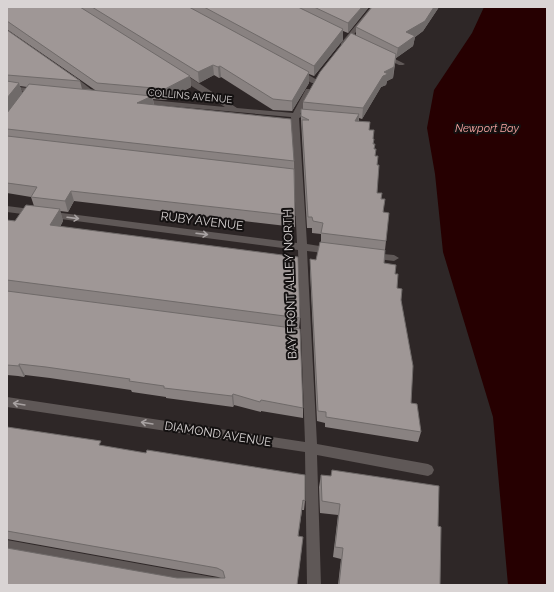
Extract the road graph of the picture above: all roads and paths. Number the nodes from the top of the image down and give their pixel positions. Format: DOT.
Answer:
graph roads {
  1 [pos="374,7"];
  2 [pos="341,35"];
  3 [pos="351,40"];
  4 [pos="339,51"];
  5 [pos="375,51"];
  6 [pos="401,64"];
  7 [pos="288,66"];
  8 [pos="170,69"];
  9 [pos="65,74"];
  10 [pos="320,75"];
  11 [pos="315,81"];
  12 [pos="7,88"];
  13 [pos="45,92"];
  14 [pos="82,95"];
  15 [pos="128,100"];
  16 [pos="236,110"];
  17 [pos="294,116"];
  18 [pos="310,117"];
  19 [pos="7,209"];
  20 [pos="301,247"];
  21 [pos="340,252"];
  22 [pos="363,254"];
  23 [pos="394,258"];
  24 [pos="7,402"];
  25 [pos="311,448"];
  26 [pos="428,470"];
  27 [pos="7,547"];
  28 [pos="218,585"];
  29 [pos="314,585"];
  1 -- 3 [label="street"];
  2 -- 3 [label="street"];
  3 -- 4 [label="street"];
  5 -- 6 [label="street"];
  7 -- 11 [label="street"];
  8 -- 16 [label="street"];
  9 -- 14 [label="street"];
  10 -- 11 [label="street"];
  11 -- 17 [label="street"];
  12 -- 13 [label="street"];
  15 -- 16 [label="street, COLLINS AVENUE"];
  16 -- 17 [label="street, COLLINS AVENUE"];
  17 -- 18 [label="street, COLLINS AVENUE"];
  17 -- 20 [label="street, BAY FRONT ALLEY NORTH"];
  19 -- 20 [label="street, RUBY AVENUE, one-way"];
  20 -- 21 [label="street, RUBY AVENUE"];
  20 -- 25 [label="street, BAY FRONT ALLEY NORTH"];
  22 -- 23 [label="street"];
  25 -- 24 [label="street, DIAMOND AVENUE, one-way"];
  25 -- 26 [label="street, DIAMOND AVENUE"];
  25 -- 29 [label="street, BAY FRONT ALLEY NORTH"];
  27 -- 28 [label="street"];
}
